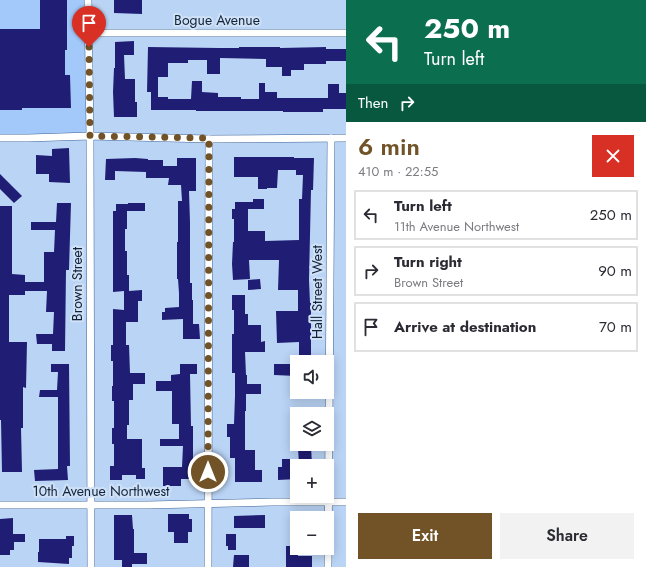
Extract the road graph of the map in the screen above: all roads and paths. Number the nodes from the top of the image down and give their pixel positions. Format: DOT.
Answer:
graph roads {
  1 [pos="88,0"];
  2 [pos="88,32"];
  3 [pos="346,33"];
  4 [pos="90,136"];
  5 [pos="0,138"];
  6 [pos="209,138"];
  7 [pos="331,138"];
  8 [pos="346,138"];
  9 [pos="329,459"];
  10 [pos="290,502"];
  11 [pos="334,502"];
  12 [pos="346,502"];
  13 [pos="208,503"];
  14 [pos="329,503"];
  15 [pos="91,504"];
  16 [pos="0,505"];
  17 [pos="91,567"];
  18 [pos="208,567"];
  19 [pos="328,567"];
  1 -- 2 [label="street, Brown Street"];
  2 -- 3 [label="street, Bogue Avenue"];
  2 -- 4 [label="street, Brown Street"];
  4 -- 5 [label="street"];
  4 -- 6 [label="street"];
  4 -- 15 [label="street, Brown Street"];
  6 -- 7 [label="street"];
  6 -- 13 [label="street"];
  7 -- 8 [label="street"];
  7 -- 9 [label="street, Hall Street West"];
  10 -- 13 [label="street, 10th Avenue Northwest"];
  11 -- 12 [label="street, 10th Avenue Northwest"];
  13 -- 15 [label="street, 10th Avenue Northwest"];
  13 -- 18 [label="street"];
  14 -- 19 [label="street, Hall Street West"];
  15 -- 16 [label="street, 10th Avenue Northwest"];
  15 -- 17 [label="street, Brown Street"];
}
